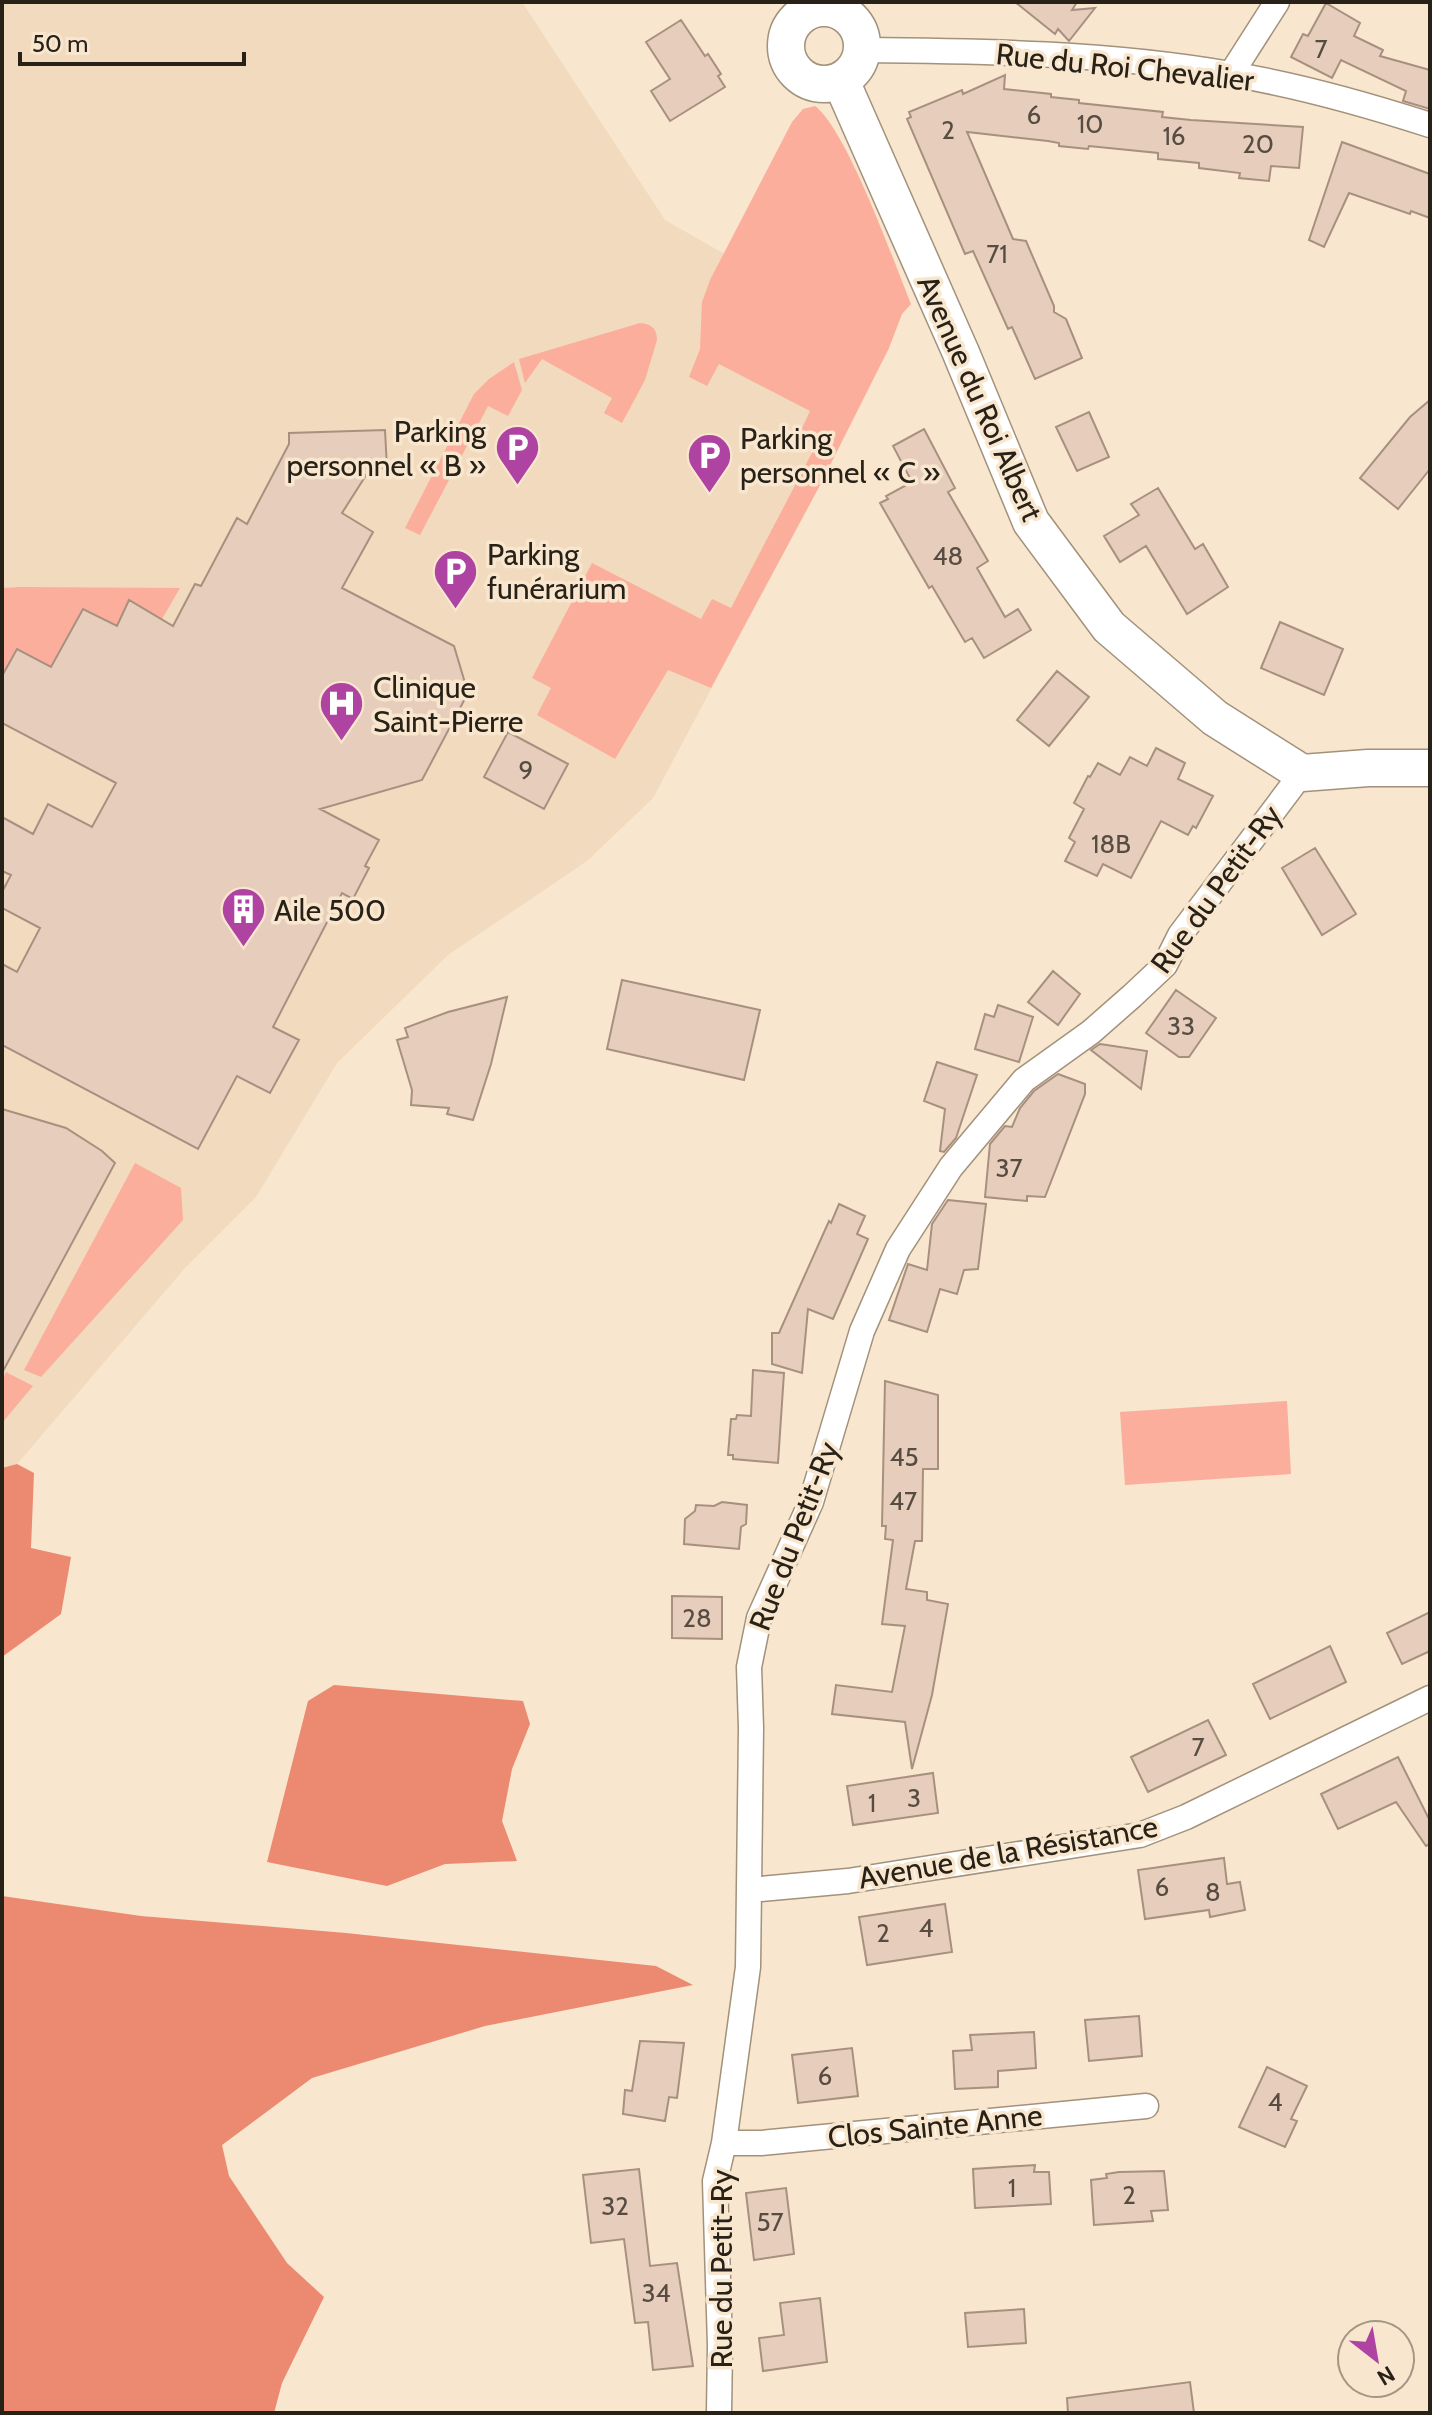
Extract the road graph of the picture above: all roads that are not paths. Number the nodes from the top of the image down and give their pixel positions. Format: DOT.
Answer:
graph roads {
  1 [pos="1277,2"];
  2 [pos="798,9"];
  3 [pos="861,50"];
  4 [pos="1231,74"];
  5 [pos="841,81"];
  6 [pos="1430,125"];
  7 [pos="1430,768"];
  8 [pos="1302,773"];
  9 [pos="1430,1698"];
  10 [pos="750,1890"];
  11 [pos="1146,2106"];
  12 [pos="724,2143"];
  13 [pos="719,2413"];
  1 -- 4 [label="street"];
  2 -- 3 [label="main road"];
  2 -- 5 [label="main road"];
  3 -- 4 [label="street, Rue du Roi Chevalier"];
  3 -- 5 [label="main road"];
  4 -- 6 [label="street, Rue du Roi Chevalier"];
  5 -- 8 [label="main road, Avenue du Roi Albert"];
  7 -- 8 [label="main road"];
  8 -- 10 [label="street, Rue du Petit-Ry"];
  9 -- 10 [label="street, Avenue de la Résistance"];
  10 -- 12 [label="street, Rue du Petit-Ry"];
  11 -- 12 [label="street, Clos Sainte Anne"];
  12 -- 13 [label="street, Rue du Petit-Ry"];
}
